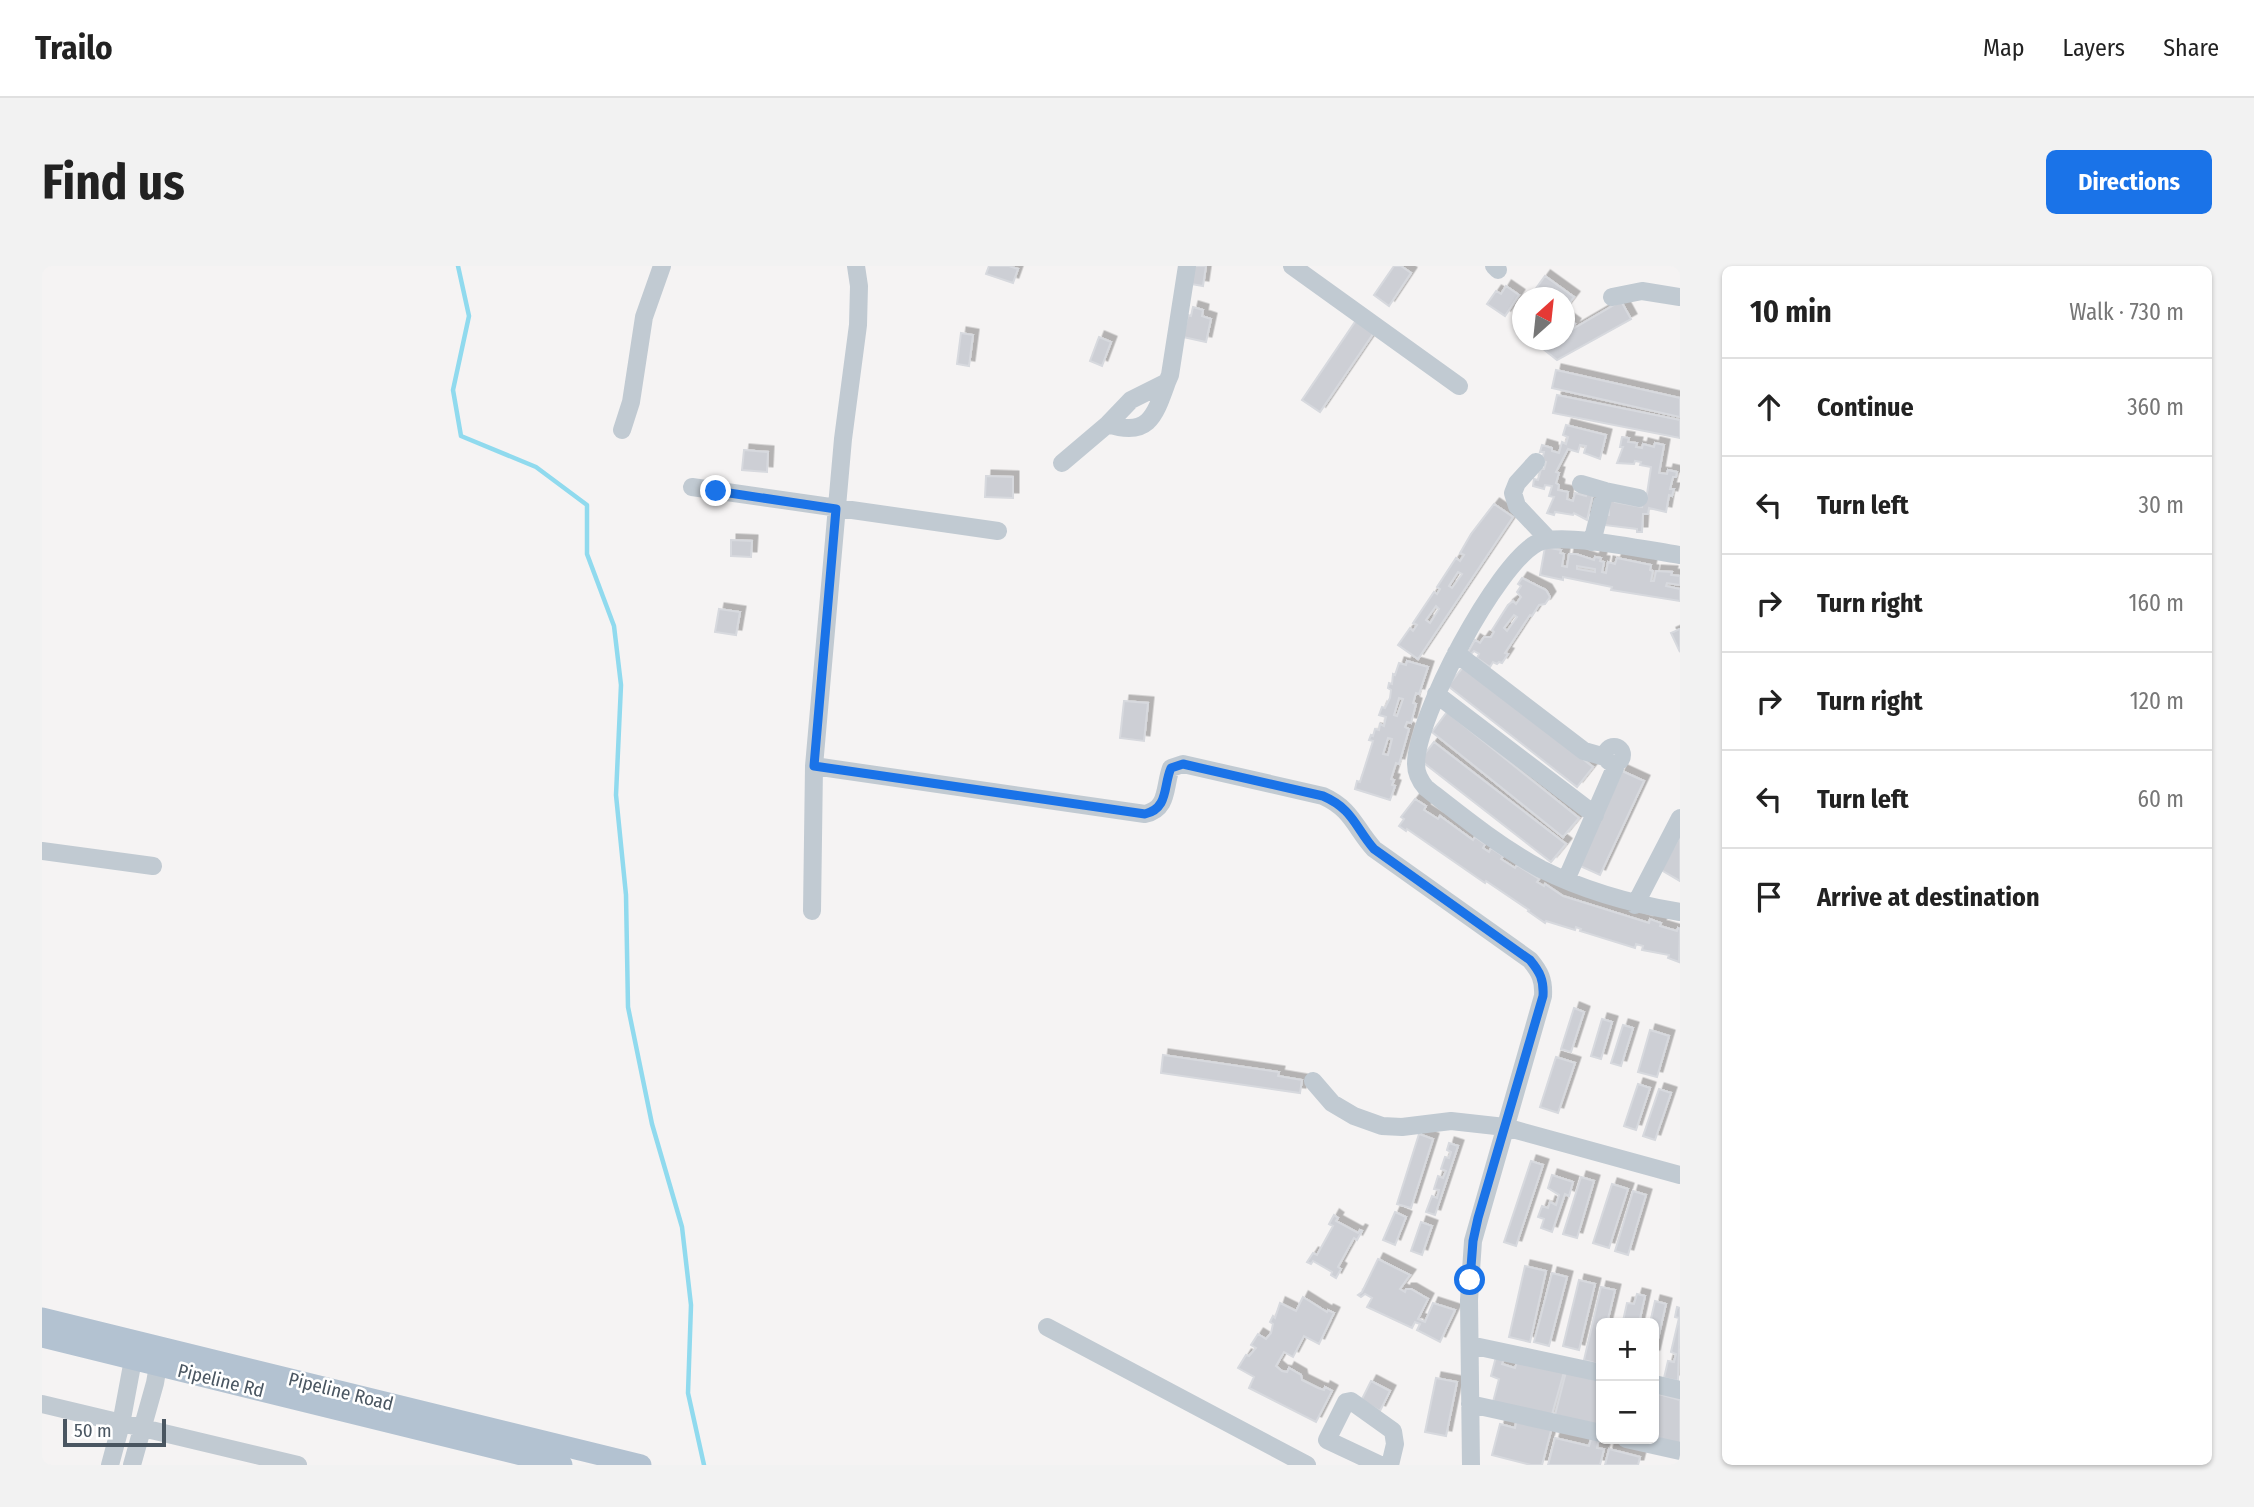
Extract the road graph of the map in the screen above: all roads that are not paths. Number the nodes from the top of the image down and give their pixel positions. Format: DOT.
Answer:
graph roads {
  1 [pos="662,266"];
  2 [pos="856,266"];
  3 [pos="1187,266"];
  4 [pos="1292,266"];
  5 [pos="1612,297"];
  6 [pos="1680,297"];
  7 [pos="1167,382"];
  8 [pos="1459,386"];
  9 [pos="1108,425"];
  10 [pos="622,430"];
  11 [pos="1536,462"];
  12 [pos="1062,463"];
  13 [pos="1581,484"];
  14 [pos="692,487"];
  15 [pos="1605,491"];
  16 [pos="1639,498"];
  17 [pos="836,509"];
  18 [pos="998,531"];
  19 [pos="1549,540"];
  20 [pos="1592,542"];
  21 [pos="1680,555"];
  22 [pos="1456,653"];
  23 [pos="1436,694"];
  24 [pos="814,766"];
  25 [pos="1595,815"];
  26 [pos="1680,818"];
  27 [pos="42,851"];
  28 [pos="153,866"];
  29 [pos="1566,880"];
  30 [pos="1635,905"];
  31 [pos="812,911"];
  32 [pos="1680,912"];
  33 [pos="1313,1082"];
  34 [pos="1505,1127"];
  35 [pos="1680,1175"];
  36 [pos="42,1318"];
  37 [pos="1047,1327"];
  38 [pos="42,1337"];
  39 [pos="1470,1345"];
  40 [pos="135,1350"];
  41 [pos="160,1356"];
  42 [pos="1596,1372"];
  43 [pos="1659,1385"];
  44 [pos="1680,1390"];
  45 [pos="42,1404"];
  46 [pos="1470,1404"];
  47 [pos="121,1424"];
  48 [pos="143,1429"];
  49 [pos="1596,1432"];
  50 [pos="1648,1444"];
  51 [pos="1680,1451"];
  52 [pos="1476,1464"];
  53 [pos="110,1465"];
  54 [pos="132,1465"];
  55 [pos="298,1465"];
  56 [pos="562,1465"];
  57 [pos="641,1465"];
  58 [pos="1307,1465"];
  59 [pos="1380,1465"];
  60 [pos="1390,1465"];
  1 -- 10 [label="street"];
  2 -- 17 [label="street"];
  3 -- 7 [label="street"];
  4 -- 8 [label="street"];
  5 -- 6 [label="street"];
  7 -- 9 [label="street"];
  7 -- 9 [label="street"];
  9 -- 12 [label="street"];
  11 -- 19 [label="street"];
  13 -- 15 [label="street"];
  14 -- 17 [label="street"];
  15 -- 16 [label="street"];
  15 -- 20 [label="street"];
  17 -- 18 [label="street"];
  17 -- 24 [label="street"];
  19 -- 20 [label="street"];
  19 -- 22 [label="street"];
  20 -- 21 [label="street"];
  22 -- 23 [label="street"];
  22 -- 25 [label="street"];
  23 -- 25 [label="street"];
  23 -- 29 [label="street"];
  24 -- 31 [label="street"];
  24 -- 34 [label="street"];
  25 -- 29 [label="street"];
  26 -- 30 [label="street"];
  27 -- 28 [label="street"];
  29 -- 30 [label="street"];
  30 -- 32 [label="street"];
  33 -- 34 [label="street"];
  34 -- 35 [label="street"];
  34 -- 39 [label="street"];
  36 -- 40 [label="main road"];
  37 -- 58 [label="street"];
  38 -- 40 [label="main road, Pipeline Rd"];
  39 -- 42 [label="street"];
  39 -- 46 [label="street"];
  40 -- 41 [label="main road, Pipeline Rd"];
  40 -- 47 [label="street"];
  41 -- 48 [label="street"];
  41 -- 56 [label="main road, Pipeline Rd"];
  41 -- 57 [label="main road, Pipeline Road"];
  43 -- 44 [label="street"];
  45 -- 47 [label="street"];
  46 -- 49 [label="street"];
  46 -- 52 [label="street"];
  47 -- 48 [label="street"];
  47 -- 53 [label="street"];
  48 -- 54 [label="street"];
  48 -- 55 [label="street"];
  50 -- 51 [label="street"];
  59 -- 60 [label="street"];
}
